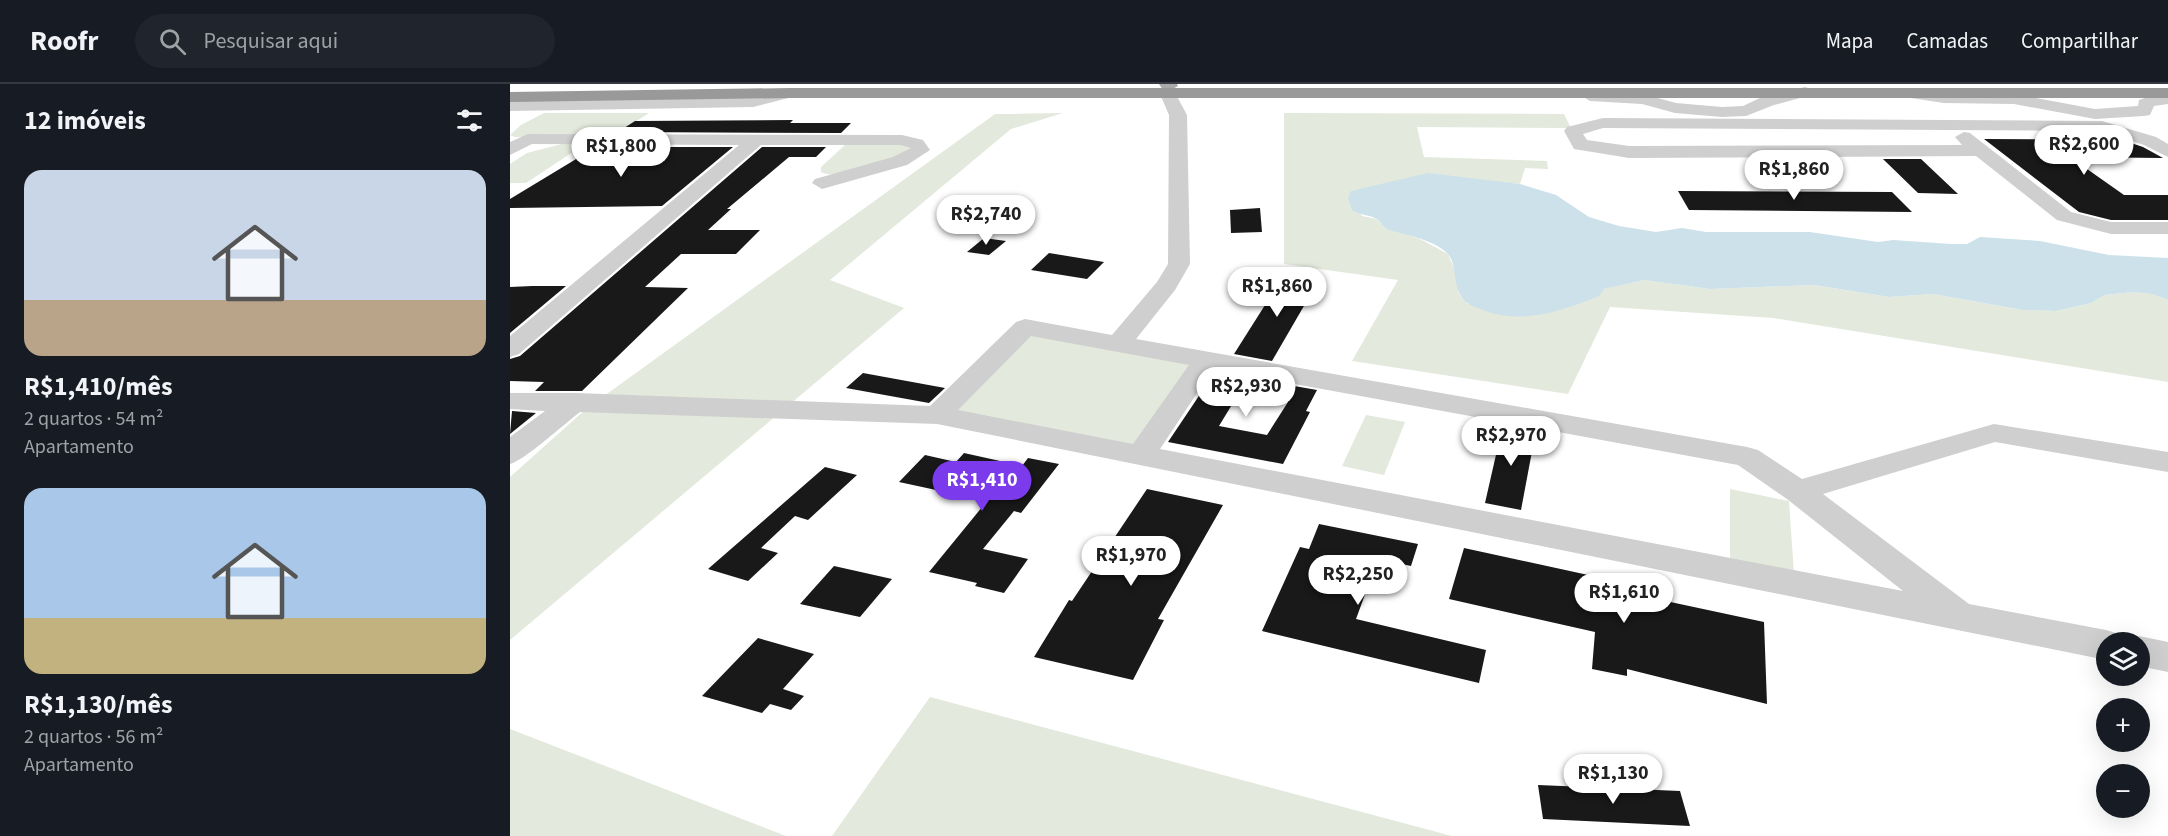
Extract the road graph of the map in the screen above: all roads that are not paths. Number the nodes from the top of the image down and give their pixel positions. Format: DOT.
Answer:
graph roads {
  1 [pos="607,86"];
  2 [pos="635,86"];
  3 [pos="2168,86"];
  4 [pos="1168,88"];
  5 [pos="510,90"];
  6 [pos="1518,92"];
  7 [pos="1681,92"];
  8 [pos="1805,92"];
  9 [pos="1898,92"];
  10 [pos="790,93"];
  11 [pos="1728,93"];
  12 [pos="2050,93"];
  13 [pos="2094,93"];
  14 [pos="2168,93"];
  15 [pos="510,97"];
  16 [pos="2168,99"];
  17 [pos="542,105"];
  18 [pos="510,106"];
  19 [pos="1695,110"];
  20 [pos="2080,112"];
  21 [pos="2118,113"];
  22 [pos="1731,115"];
  23 [pos="510,123"];
  24 [pos="1947,125"];
  25 [pos="519,140"];
  26 [pos="756,140"];
  27 [pos="2150,141"];
  28 [pos="510,149"];
  29 [pos="1981,150"];
  30 [pos="2168,151"];
  31 [pos="822,183"];
  32 [pos="2168,228"];
  33 [pos="1119,343"];
  34 [pos="510,349"];
  35 [pos="1206,360"];
  36 [pos="510,401"];
  37 [pos="576,401"];
  38 [pos="936,415"];
  39 [pos="510,454"];
  40 [pos="1141,455"];
  41 [pos="2168,462"];
  42 [pos="1798,491"];
  43 [pos="1958,615"];
  44 [pos="2096,643"];
  45 [pos="2150,653"];
  46 [pos="2168,657"];
  1 -- 2 [label="highway"];
  1 -- 5 [label="highway"];
  2 -- 4 [label="highway"];
  3 -- 4 [label="highway"];
  4 -- 6 [label="highway"];
  4 -- 10 [label="highway"];
  4 -- 33 [label="lane"];
  6 -- 7 [label="highway"];
  6 -- 19 [label="lane"];
  7 -- 11 [label="highway"];
  7 -- 19 [label="lane"];
  8 -- 9 [label="highway"];
  8 -- 11 [label="highway"];
  8 -- 22 [label="lane"];
  9 -- 12 [label="highway"];
  9 -- 20 [label="lane"];
  10 -- 15 [label="highway"];
  10 -- 17 [label="lane"];
  11 -- 22 [label="lane"];
  12 -- 13 [label="highway"];
  12 -- 20 [label="lane"];
  13 -- 14 [label="highway"];
  13 -- 21 [label="lane"];
  16 -- 21 [label="lane"];
  17 -- 18 [label="lane"];
  17 -- 23 [label="lane"];
  19 -- 22 [label="lane"];
  20 -- 21 [label="lane"];
  21 -- 27 [label="lane"];
  22 -- 24 [label="lane"];
  22 -- 29 [label="lane"];
  24 -- 27 [label="lane"];
  24 -- 29 [label="lane"];
  25 -- 26 [label="lane"];
  25 -- 28 [label="lane"];
  26 -- 31 [label="lane"];
  26 -- 34 [label="lane"];
  27 -- 30 [label="lane"];
  29 -- 32 [label="lane"];
  33 -- 35 [label="lane"];
  33 -- 38 [label="lane"];
  35 -- 40 [label="lane"];
  35 -- 42 [label="lane"];
  36 -- 37 [label="lane"];
  37 -- 38 [label="lane"];
  37 -- 39 [label="lane"];
  38 -- 40 [label="lane"];
  40 -- 43 [label="lane"];
  41 -- 42 [label="lane"];
  42 -- 43 [label="lane"];
  43 -- 44 [label="lane"];
  45 -- 46 [label="lane"];
}
